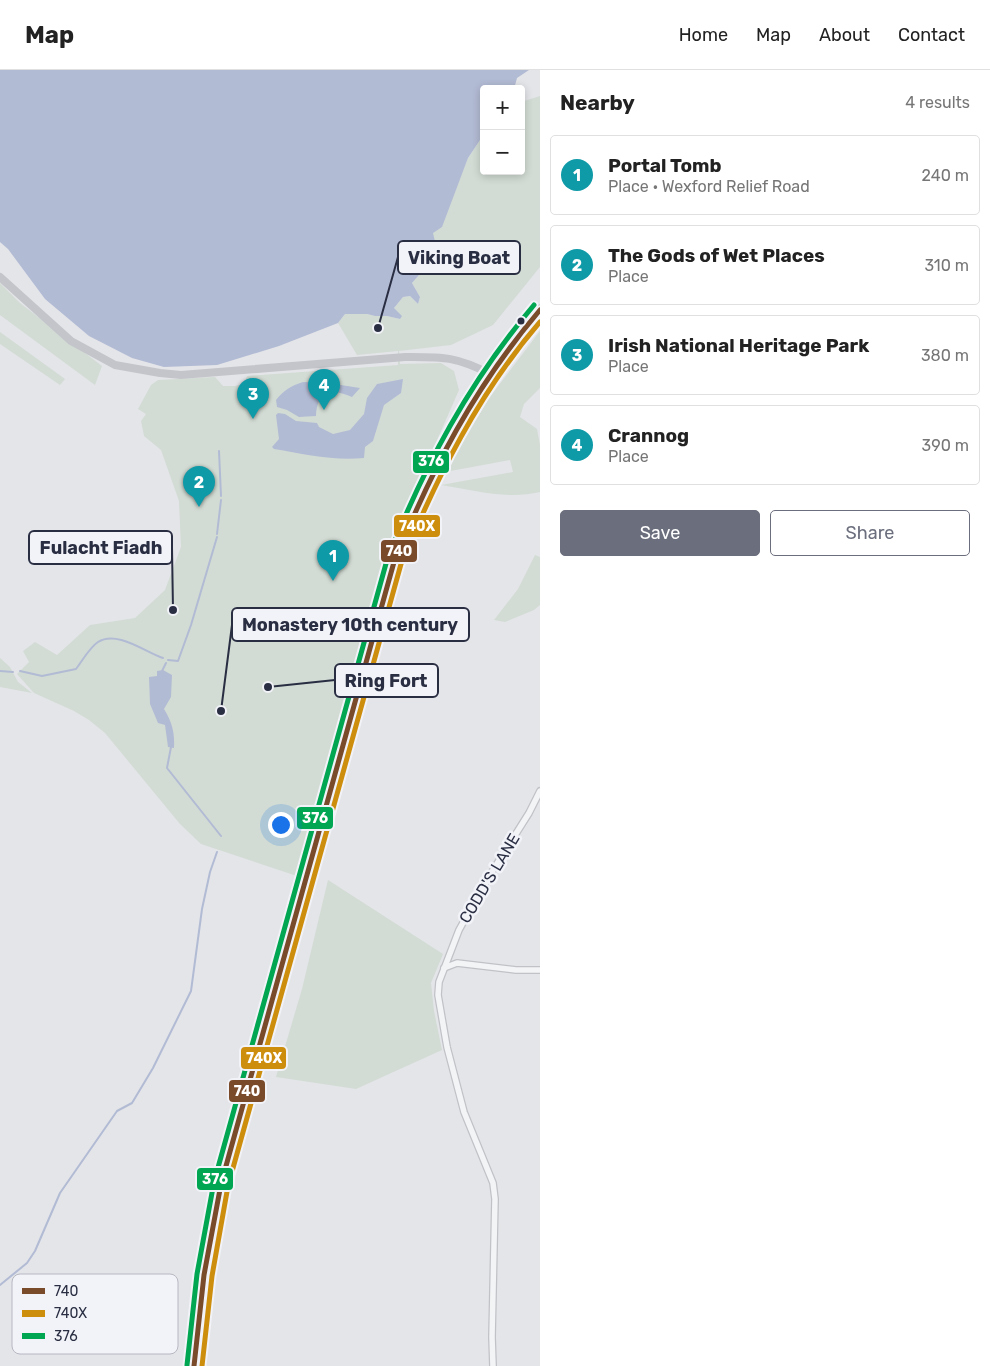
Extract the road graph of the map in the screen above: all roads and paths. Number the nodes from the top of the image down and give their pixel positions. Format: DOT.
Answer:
graph roads {
  1 [pos="0,277"];
  2 [pos="540,310"];
  3 [pos="490,374"];
  4 [pos="540,791"];
  5 [pos="444,968"];
  6 [pos="540,970"];
  7 [pos="194,1366"];
  8 [pos="493,1366"];
  1 -- 3 [label="main road"];
  2 -- 3 [label="highway"];
  3 -- 7 [label="highway"];
  4 -- 5 [label="street, CODD'S LANE"];
  5 -- 6 [label="street"];
  5 -- 8 [label="street, CODD'S LANE"];
}
